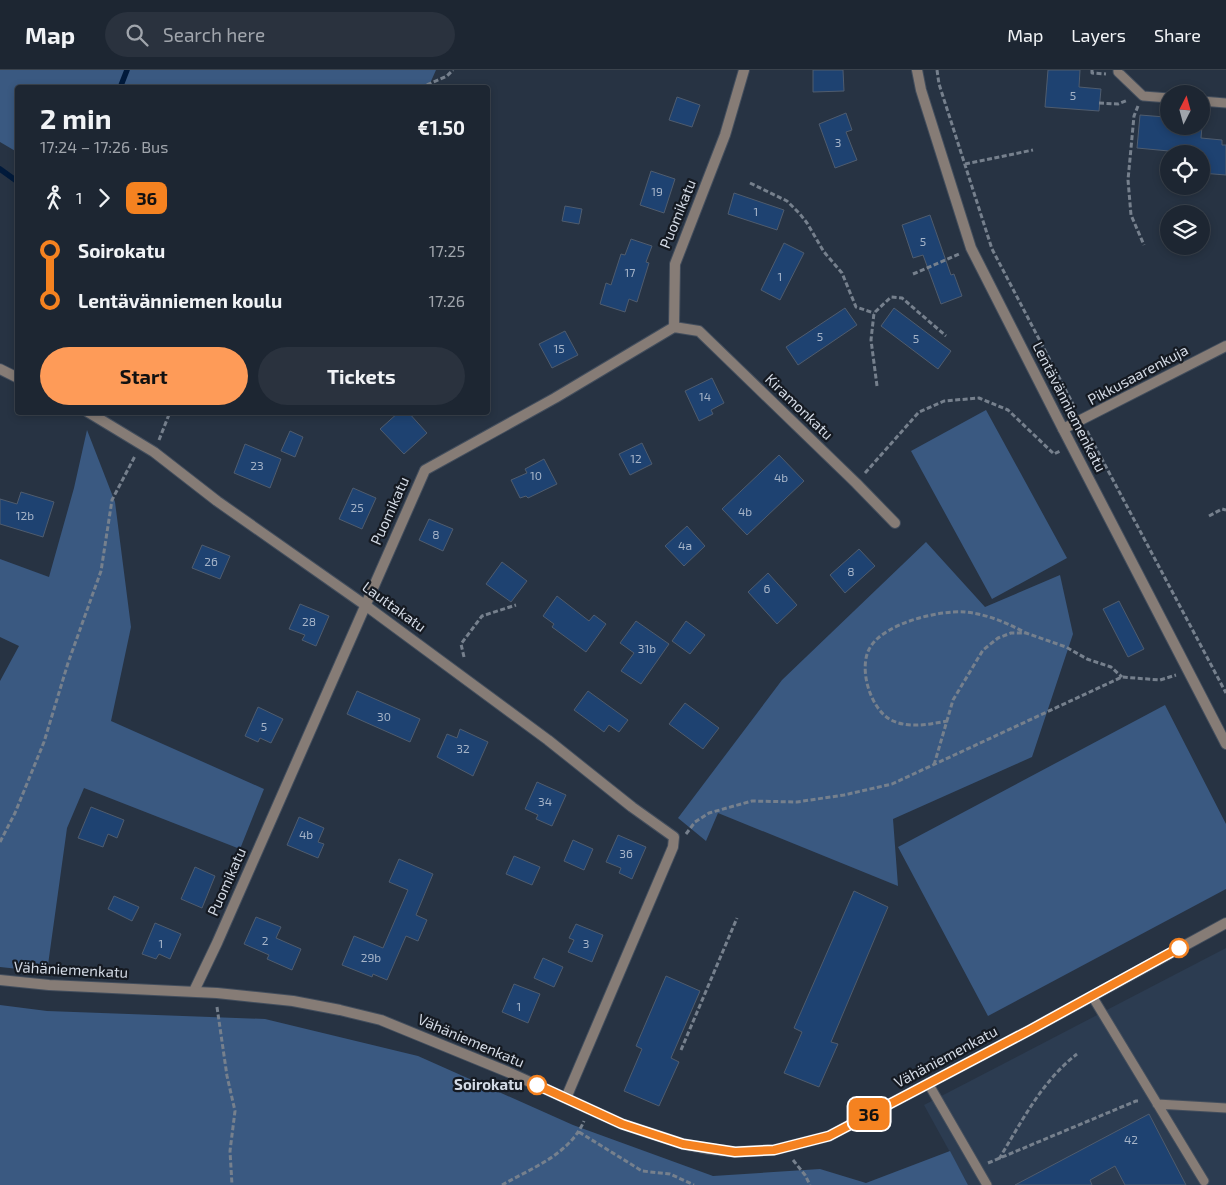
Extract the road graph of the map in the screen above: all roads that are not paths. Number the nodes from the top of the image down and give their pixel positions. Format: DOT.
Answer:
graph roads {
  1 [pos="744,70"];
  2 [pos="917,70"];
  3 [pos="1118,70"];
  4 [pos="1160,97"];
  5 [pos="1210,102"];
  6 [pos="1226,103"];
  7 [pos="674,327"];
  8 [pos="1226,346"];
  9 [pos="0,369"];
  10 [pos="15,376"];
  11 [pos="93,415"];
  12 [pos="1063,429"];
  13 [pos="895,523"];
  14 [pos="366,605"];
  15 [pos="1226,744"];
  16 [pos="1226,923"];
  17 [pos="0,980"];
  18 [pos="194,991"];
  19 [pos="1092,996"];
  20 [pos="928,1083"];
  21 [pos="566,1098"];
  22 [pos="1157,1104"];
  23 [pos="1226,1108"];
  24 [pos="1204,1181"];
  25 [pos="987,1185"];
  1 -- 7 [label="street, Puomikatu"];
  2 -- 12 [label="street, Lentävänniemenkatu"];
  3 -- 4 [label="lane"];
  5 -- 6 [label="lane"];
  7 -- 13 [label="street, Kiramonkatu"];
  7 -- 14 [label="street, Puomikatu"];
  8 -- 12 [label="street, Pikkusaarenkuja"];
  9 -- 10 [label="street"];
  11 -- 14 [label="street, Lauttakatu"];
  12 -- 15 [label="street, Lentävänniemenkatu"];
  14 -- 18 [label="street, Puomikatu"];
  14 -- 21 [label="street, Lauttakatu"];
  16 -- 19 [label="street, Vähäniemenkatu"];
  17 -- 18 [label="street, Vähäniemenkatu"];
  18 -- 21 [label="street, Vähäniemenkatu"];
  19 -- 20 [label="street, Vähäniemenkatu"];
  19 -- 22 [label="lane"];
  20 -- 21 [label="street, Vähäniemenkatu"];
  20 -- 25 [label="lane"];
  22 -- 23 [label="lane"];
  22 -- 24 [label="lane"];
}
